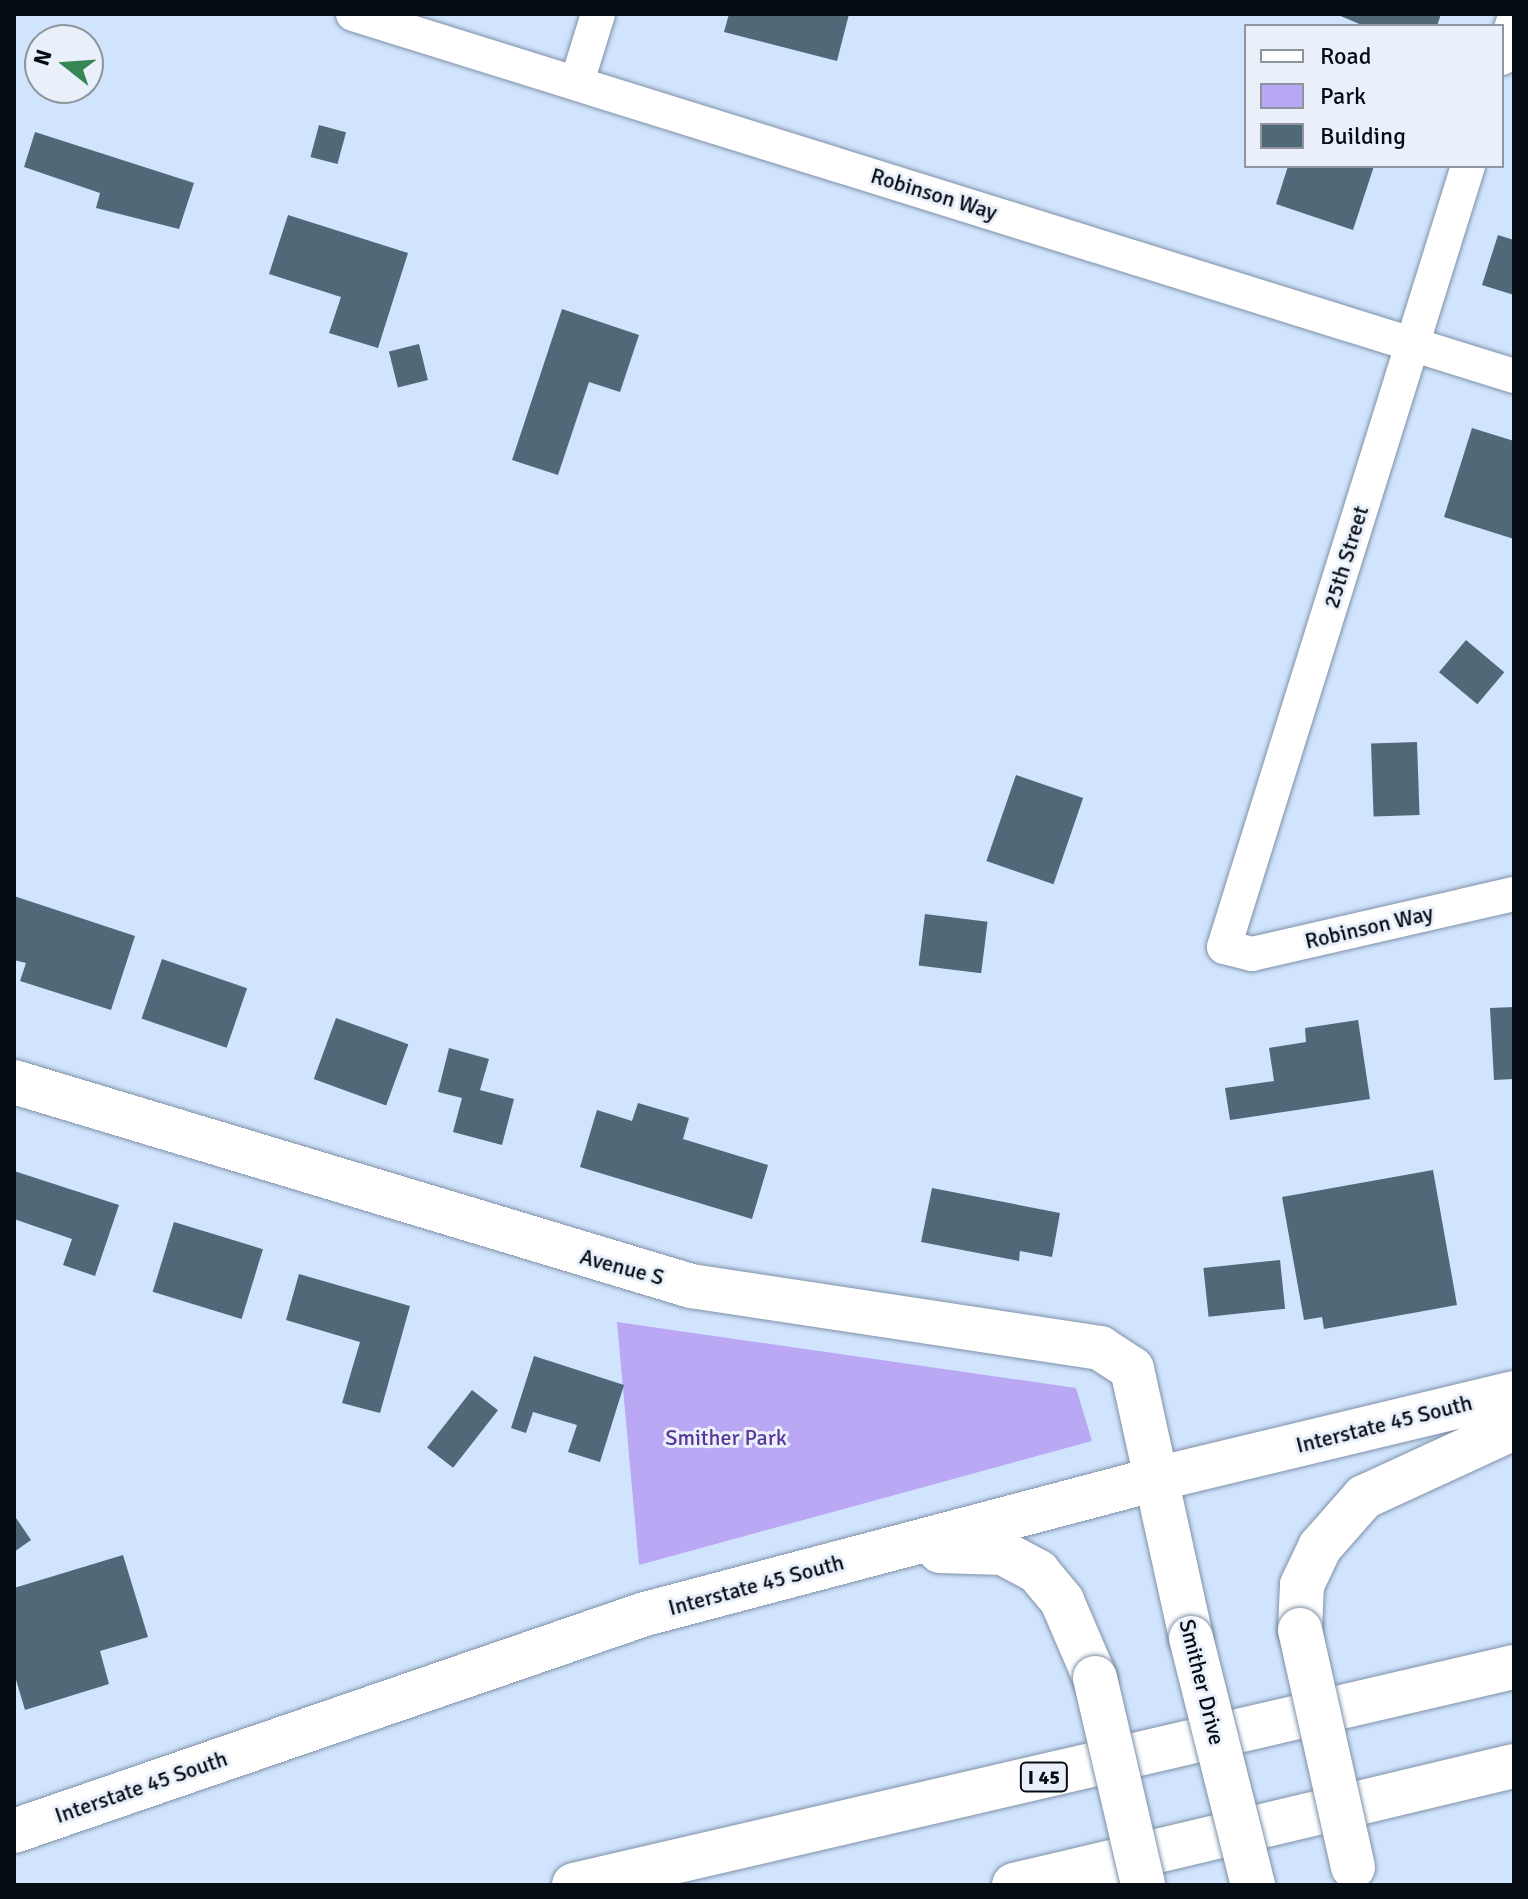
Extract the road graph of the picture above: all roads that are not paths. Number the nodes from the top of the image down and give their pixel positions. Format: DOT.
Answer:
graph roads {
  1 [pos="353,14"];
  2 [pos="598,14"];
  3 [pos="1514,19"];
  4 [pos="1504,52"];
  5 [pos="577,82"];
  6 [pos="1467,168"];
  7 [pos="1413,344"];
  8 [pos="1514,376"];
  9 [pos="1514,894"];
  10 [pos="1224,947"];
  11 [pos="14,1082"];
  12 [pos="1514,1393"];
  13 [pos="1514,1428"];
  14 [pos="1156,1479"];
  15 [pos="825,1566"];
  16 [pos="1514,1667"];
  17 [pos="1514,1766"];
  18 [pos="14,1831"];
  19 [pos="1356,1876"];
  20 [pos="574,1885"];
  21 [pos="1014,1885"];
  22 [pos="1143,1885"];
  23 [pos="1253,1885"];
  1 -- 5 [label="street, Robinson Way"];
  2 -- 5 [label="street"];
  3 -- 4 [label="street"];
  5 -- 7 [label="street, Robinson Way"];
  6 -- 7 [label="street, 25th Street"];
  7 -- 8 [label="street, Robinson Way"];
  7 -- 10 [label="street, 25th Street"];
  9 -- 10 [label="street, Robinson Way"];
  11 -- 14 [label="main road, Avenue S"];
  12 -- 14 [label="main road, Interstate 45 South"];
  13 -- 19 [label="main road, bridge"];
  14 -- 15 [label="main road, Interstate 45 South"];
  14 -- 23 [label="main road, Smither Drive, bridge"];
  15 -- 18 [label="main road, Interstate 45 South"];
  15 -- 22 [label="main road, bridge"];
  16 -- 20 [label="main road, I 45"];
  17 -- 21 [label="main road"];
}
